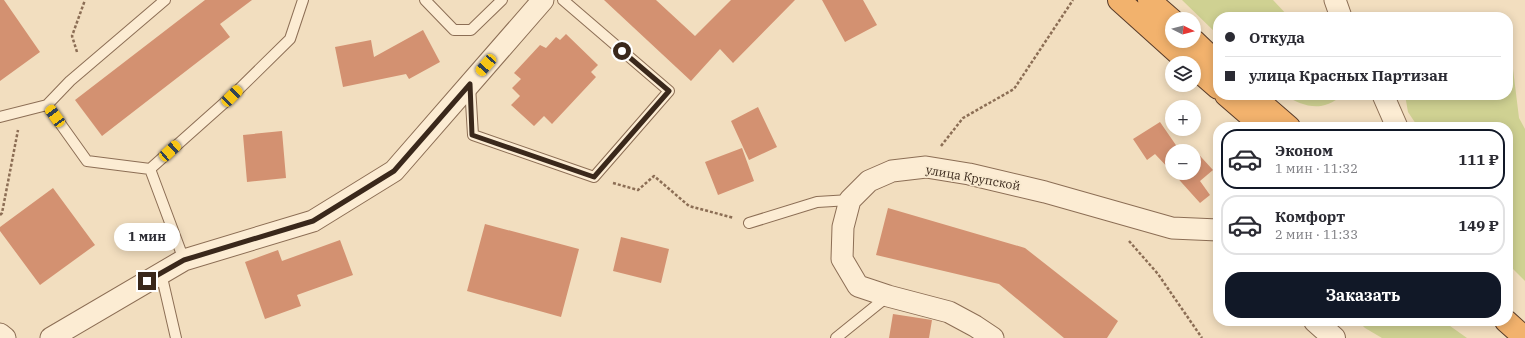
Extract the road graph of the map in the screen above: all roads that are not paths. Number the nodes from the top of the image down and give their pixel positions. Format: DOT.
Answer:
graph roads {
  1 [pos="165,0"];
  2 [pos="303,0"];
  3 [pos="425,0"];
  4 [pos="502,0"];
  5 [pos="543,0"];
  6 [pos="563,0"];
  7 [pos="1119,0"];
  8 [pos="1149,0"];
  9 [pos="1335,0"];
  10 [pos="1339,12"];
  11 [pos="1165,14"];
  12 [pos="1201,48"];
  13 [pos="1181,56"];
  14 [pos="1213,59"];
  15 [pos="1201,73"];
  16 [pos="470,84"];
  17 [pos="1213,84"];
  18 [pos="1232,100"];
  19 [pos="1258,100"];
  20 [pos="1385,100"];
  21 [pos="47,105"];
  22 [pos="0,117"];
  23 [pos="1257,122"];
  24 [pos="1283,122"];
  25 [pos="1395,122"];
  26 [pos="150,169"];
  27 [pos="850,200"];
  28 [pos="749,223"];
  29 [pos="1213,230"];
  30 [pos="184,260"];
  31 [pos="161,273"];
  32 [pos="888,296"];
  33 [pos="1513,309"];
  34 [pos="1525,318"];
  35 [pos="1321,326"];
  36 [pos="1512,326"];
  37 [pos="0,334"];
  38 [pos="5,338"];
  39 [pos="51,338"];
  40 [pos="176,338"];
  41 [pos="836,338"];
  42 [pos="993,338"];
  43 [pos="1334,338"];
  44 [pos="1525,338"];
  1 -- 21 [label="lane"];
  2 -- 26 [label="lane"];
  3 -- 4 [label="lane"];
  5 -- 16 [label="street"];
  6 -- 16 [label="lane"];
  7 -- 13 [label="highway"];
  8 -- 11 [label="highway"];
  9 -- 10 [label="street"];
  12 -- 14 [label="highway"];
  15 -- 17 [label="highway"];
  16 -- 30 [label="street"];
  18 -- 23 [label="highway"];
  19 -- 24 [label="highway"];
  20 -- 25 [label="street"];
  21 -- 22 [label="lane"];
  21 -- 26 [label="lane"];
  26 -- 30 [label="lane"];
  27 -- 28 [label="lane"];
  27 -- 29 [label="street, улица Крупской"];
  27 -- 32 [label="street"];
  30 -- 31 [label="street"];
  31 -- 39 [label="street"];
  31 -- 40 [label="lane"];
  32 -- 41 [label="lane"];
  32 -- 42 [label="street"];
  33 -- 34 [label="highway"];
  35 -- 43 [label="street"];
  36 -- 44 [label="highway"];
  37 -- 38 [label="street"];
}
